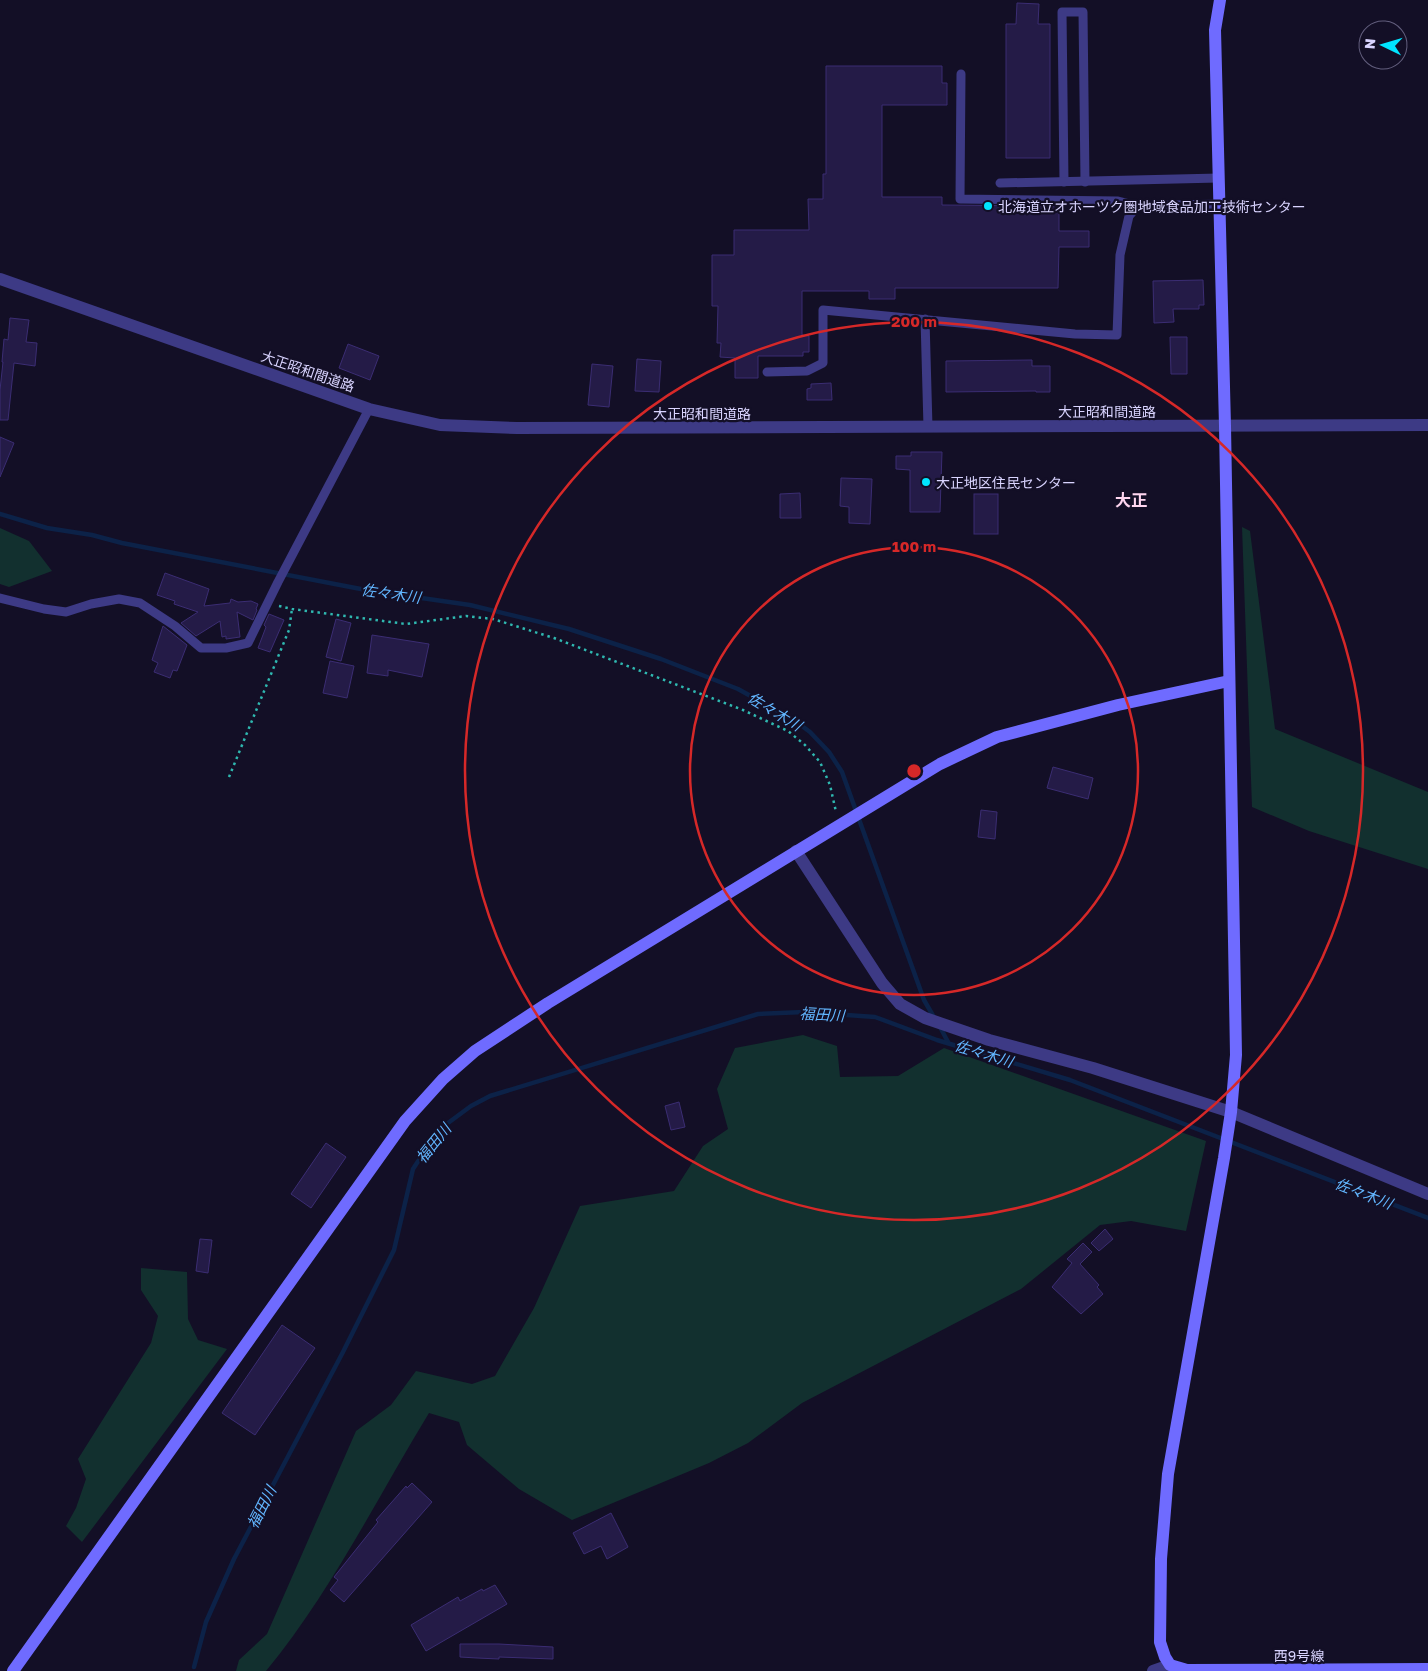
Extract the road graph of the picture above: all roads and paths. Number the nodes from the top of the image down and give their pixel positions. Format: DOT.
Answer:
graph roads {
  1 [pos="1220,0"];
  2 [pos="961,74"];
  3 [pos="1218,178"];
  4 [pos="1064,182"];
  5 [pos="1085,182"];
  6 [pos="1000,183"];
  7 [pos="1220,204"];
  8 [pos="1138,206"];
  9 [pos="0,279"];
  10 [pos="925,319"];
  11 [pos="767,372"];
  12 [pos="369,409"];
  13 [pos="1428,425"];
  14 [pos="1225,426"];
  15 [pos="928,427"];
  16 [pos="0,598"];
  17 [pos="268,602"];
  18 [pos="292,609"];
  19 [pos="1229,681"];
  20 [pos="229,777"];
  21 [pos="842,823"];
  22 [pos="796,851"];
  23 [pos="1230,1116"];
  24 [pos="1428,1194"];
  25 [pos="1170,1665"];
  26 [pos="1428,1670"];
  27 [pos="13,1671"];
  28 [pos="1154,1671"];
  1 -- 3 [label="street"];
  2 -- 8 [label="lane"];
  3 -- 5 [label="lane"];
  3 -- 7 [label="street"];
  4 -- 5 [label="lane"];
  4 -- 5 [label="lane"];
  4 -- 6 [label="lane"];
  7 -- 8 [label="lane"];
  7 -- 14 [label="street"];
  8 -- 10 [label="lane"];
  9 -- 12 [label="street, 大正昭和間道路"];
  10 -- 11 [label="lane"];
  10 -- 15 [label="lane"];
  12 -- 15 [label="street, 大正昭和間道路"];
  12 -- 17 [label="lane"];
  13 -- 14 [label="street, 大正昭和間道路"];
  14 -- 15 [label="street, 大正昭和間道路"];
  14 -- 19 [label="street"];
  16 -- 17 [label="lane"];
  17 -- 18 [label="path"];
  18 -- 20 [label="path"];
  18 -- 21 [label="path"];
  19 -- 21 [label="street"];
  19 -- 23 [label="street"];
  21 -- 22 [label="street"];
  22 -- 23 [label="street"];
  22 -- 27 [label="street"];
  23 -- 24 [label="street"];
  23 -- 25 [label="street"];
  25 -- 26 [label="street, 西9号線"];
  25 -- 28 [label="street"];
}
